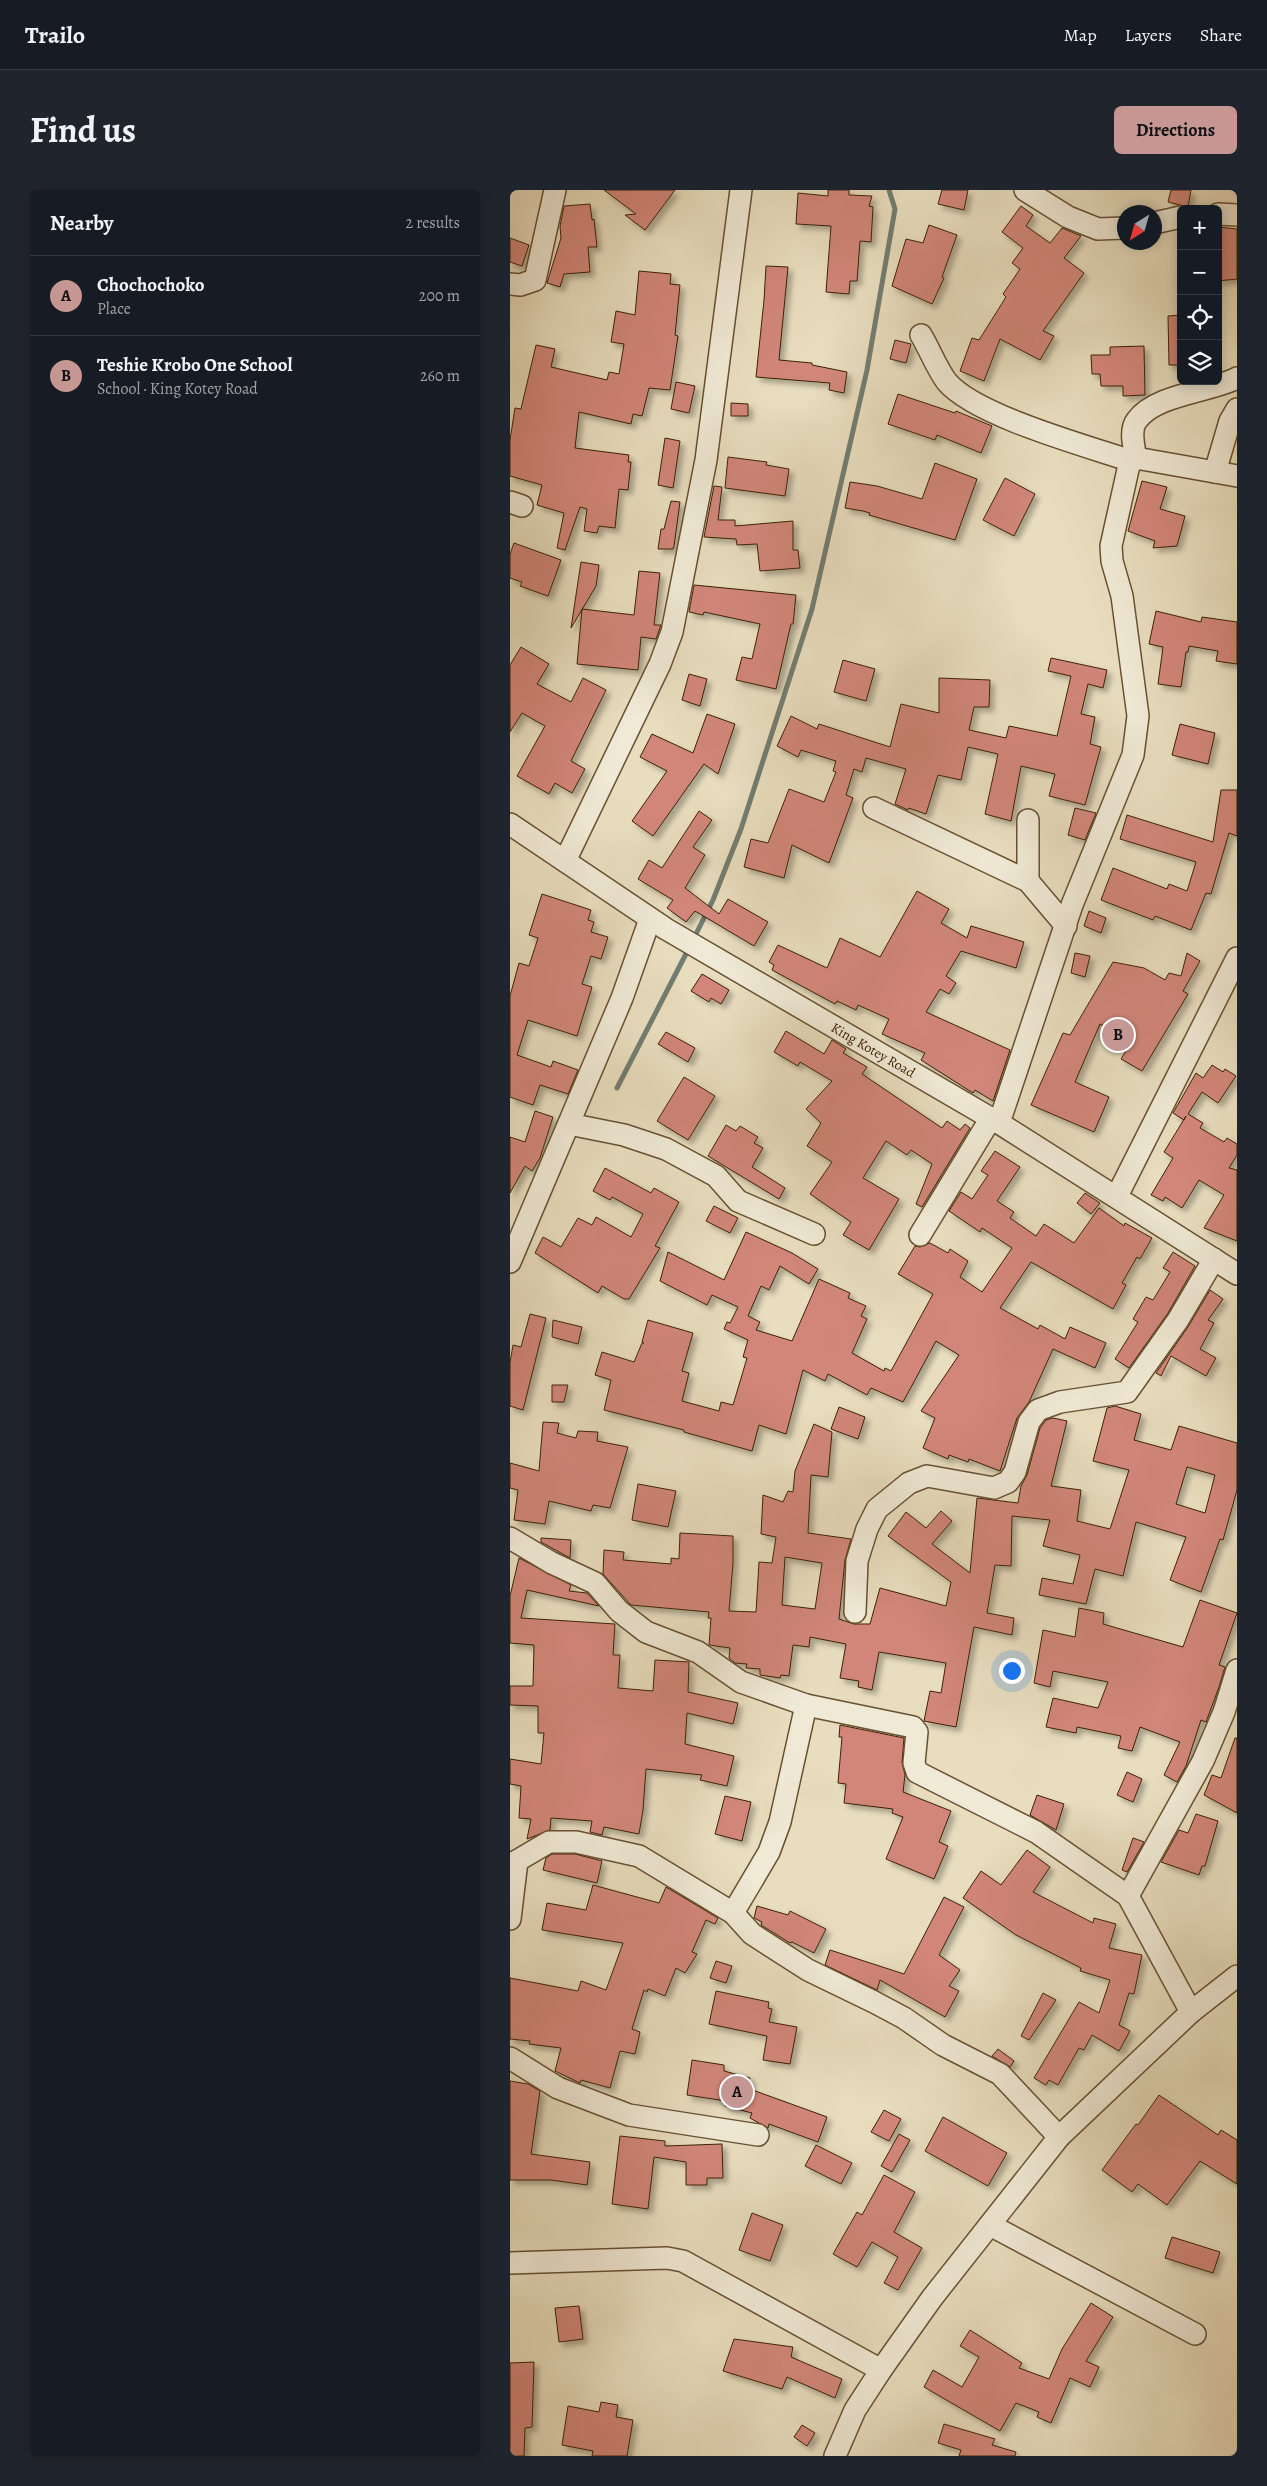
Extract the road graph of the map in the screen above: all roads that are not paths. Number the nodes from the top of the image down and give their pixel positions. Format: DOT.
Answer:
graph roads {
  1 [pos="555,190"];
  2 [pos="741,190"];
  3 [pos="1025,190"];
  4 [pos="1222,214"];
  5 [pos="1237,215"];
  6 [pos="1177,218"];
  7 [pos="1162,221"];
  8 [pos="1117,228"];
  9 [pos="510,284"];
  10 [pos="922,336"];
  11 [pos="1237,378"];
  12 [pos="1237,409"];
  13 [pos="1134,459"];
  14 [pos="1215,472"];
  15 [pos="1237,476"];
  16 [pos="874,808"];
  17 [pos="1028,820"];
  18 [pos="510,824"];
  19 [pos="565,861"];
  20 [pos="1028,881"];
  21 [pos="658,924"];
  22 [pos="1066,926"];
  23 [pos="1237,958"];
  24 [pos="995,1121"];
  25 [pos="569,1124"];
  26 [pos="1117,1196"];
  27 [pos="814,1234"];
  28 [pos="920,1234"];
  29 [pos="1214,1259"];
  30 [pos="510,1262"];
  31 [pos="1237,1274"];
  32 [pos="510,1538"];
  33 [pos="855,1612"];
  34 [pos="1237,1670"];
  35 [pos="806,1704"];
  36 [pos="514,1863"];
  37 [pos="1128,1896"];
  38 [pos="733,1913"];
  39 [pos="510,1919"];
  40 [pos="1237,1976"];
  41 [pos="1191,2012"];
  42 [pos="510,2058"];
  43 [pos="758,2135"];
  44 [pos="1058,2137"];
  45 [pos="990,2225"];
  46 [pos="510,2263"];
  47 [pos="1195,2334"];
  48 [pos="882,2370"];
  49 [pos="835,2456"];
  1 -- 9 [label="street"];
  2 -- 19 [label="street"];
  3 -- 8 [label="street"];
  4 -- 5 [label="street"];
  6 -- 7 [label="street"];
  10 -- 13 [label="street"];
  11 -- 13 [label="street"];
  12 -- 14 [label="street"];
  13 -- 14 [label="street"];
  13 -- 22 [label="street"];
  14 -- 15 [label="street"];
  16 -- 20 [label="street"];
  17 -- 20 [label="street"];
  18 -- 19 [label="street, King Kotey Road"];
  19 -- 21 [label="street, King Kotey Road"];
  20 -- 22 [label="street"];
  21 -- 24 [label="street, King Kotey Road"];
  21 -- 25 [label="street"];
  22 -- 24 [label="street"];
  23 -- 26 [label="street"];
  24 -- 26 [label="street, King Kotey Road"];
  24 -- 28 [label="street"];
  25 -- 27 [label="street"];
  25 -- 30 [label="street"];
  26 -- 29 [label="street, King Kotey Road"];
  29 -- 31 [label="street, King Kotey Road"];
  29 -- 33 [label="street"];
  32 -- 35 [label="street"];
  34 -- 37 [label="street"];
  35 -- 37 [label="street"];
  35 -- 38 [label="street"];
  36 -- 38 [label="street"];
  36 -- 39 [label="street"];
  37 -- 41 [label="street"];
  38 -- 44 [label="street"];
  40 -- 41 [label="street"];
  41 -- 44 [label="street"];
  42 -- 43 [label="street"];
  44 -- 45 [label="street"];
  45 -- 47 [label="street"];
  45 -- 48 [label="street"];
  46 -- 48 [label="street"];
  48 -- 49 [label="street"];
}
